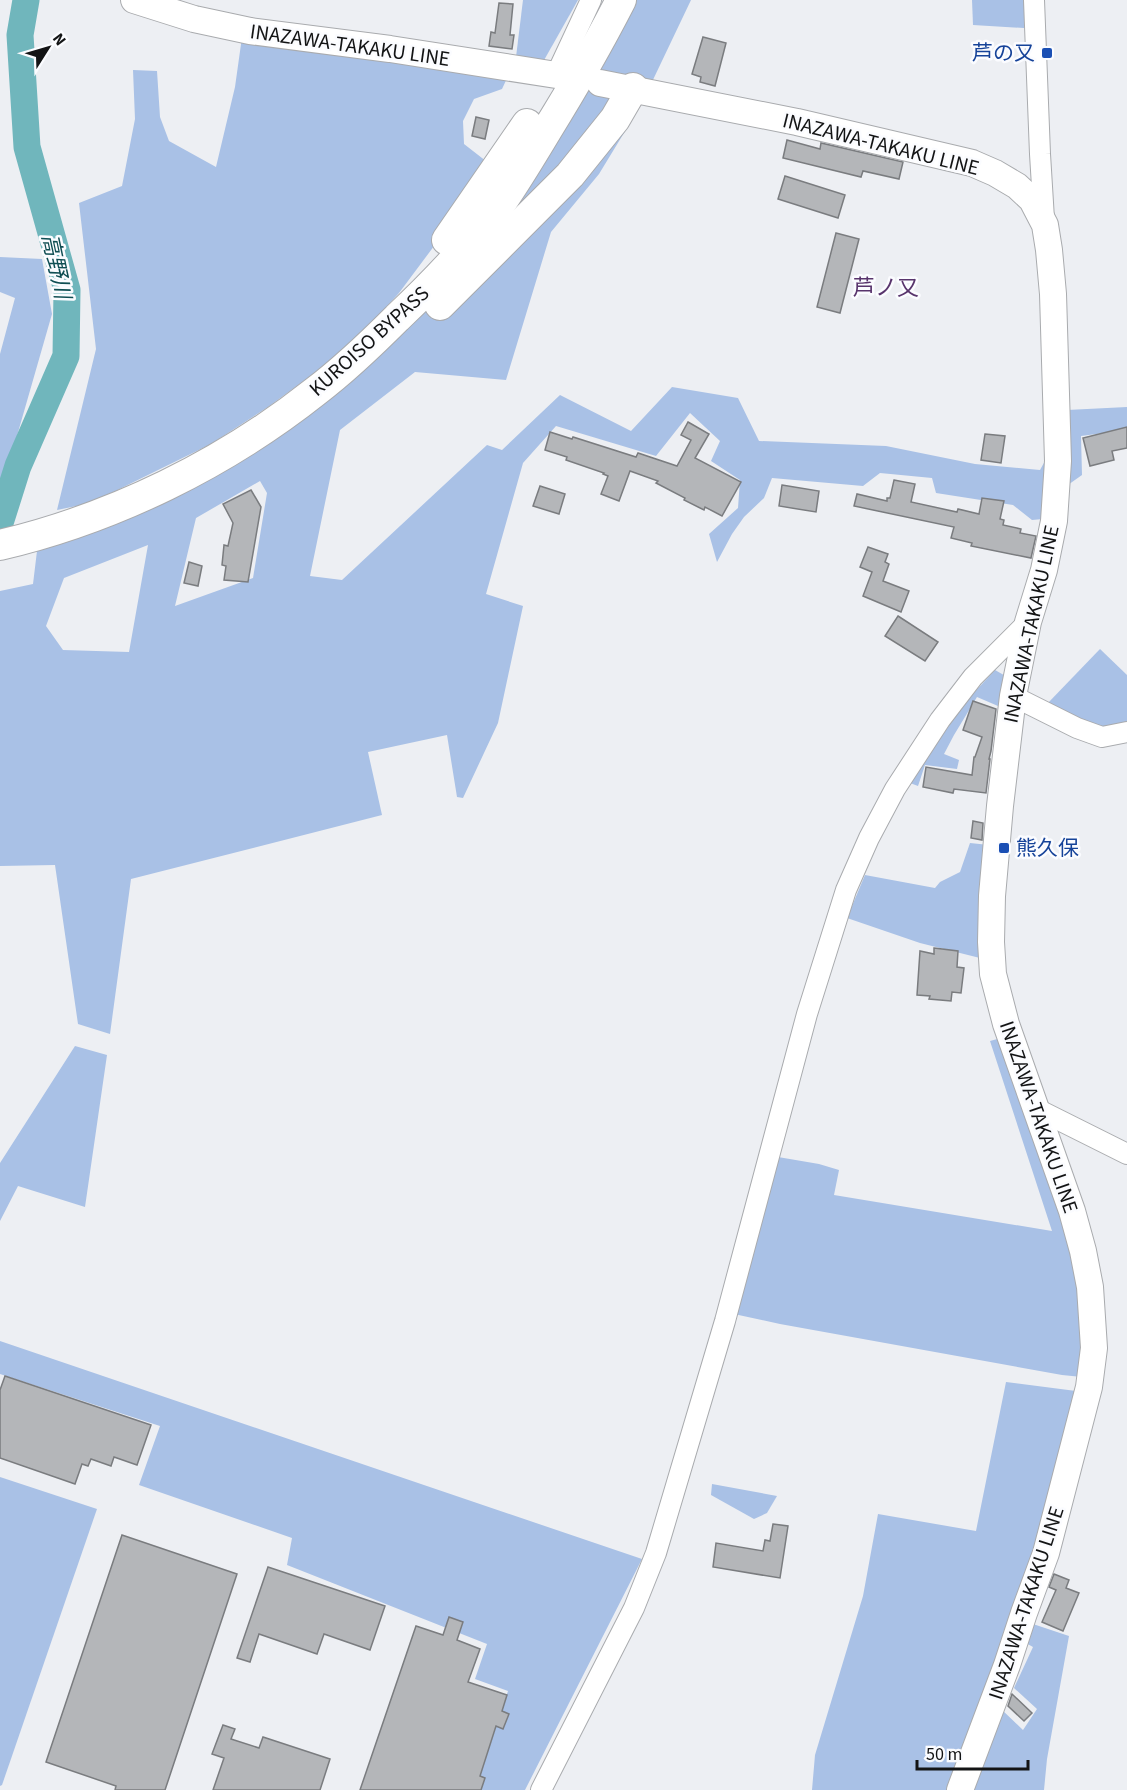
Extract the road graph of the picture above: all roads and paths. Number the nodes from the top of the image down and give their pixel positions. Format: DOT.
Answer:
graph roads {
  1 [pos="134,0"];
  2 [pos="591,0"];
  3 [pos="621,0"];
  4 [pos="1034,0"];
  5 [pos="563,76"];
  6 [pos="600,83"];
  7 [pos="633,88"];
  8 [pos="1045,225"];
  9 [pos="345,367"];
  10 [pos="0,546"];
  11 [pos="1028,622"];
  12 [pos="1013,696"];
  13 [pos="1127,732"];
  14 [pos="1035,1108"];
  15 [pos="1127,1154"];
  16 [pos="541,1790"];
  17 [pos="960,1790"];
  1 -- 5 [label="main road, INAZAWA-TAKAKU LINE"];
  2 -- 5 [label="street"];
  3 -- 9 [label="highway, KUROISO BYPASS"];
  4 -- 8 [label="street"];
  5 -- 9 [label="highway"];
  6 -- 7 [label="main road, INAZAWA-TAKAKU LINE"];
  7 -- 8 [label="main road, INAZAWA-TAKAKU LINE"];
  7 -- 9 [label="highway"];
  8 -- 11 [label="main road, INAZAWA-TAKAKU LINE"];
  9 -- 10 [label="highway, KUROISO BYPASS"];
  11 -- 12 [label="main road, INAZAWA-TAKAKU LINE"];
  11 -- 16 [label="street"];
  12 -- 13 [label="street"];
  12 -- 14 [label="main road, INAZAWA-TAKAKU LINE"];
  14 -- 15 [label="street"];
  14 -- 17 [label="main road, INAZAWA-TAKAKU LINE"];
}
